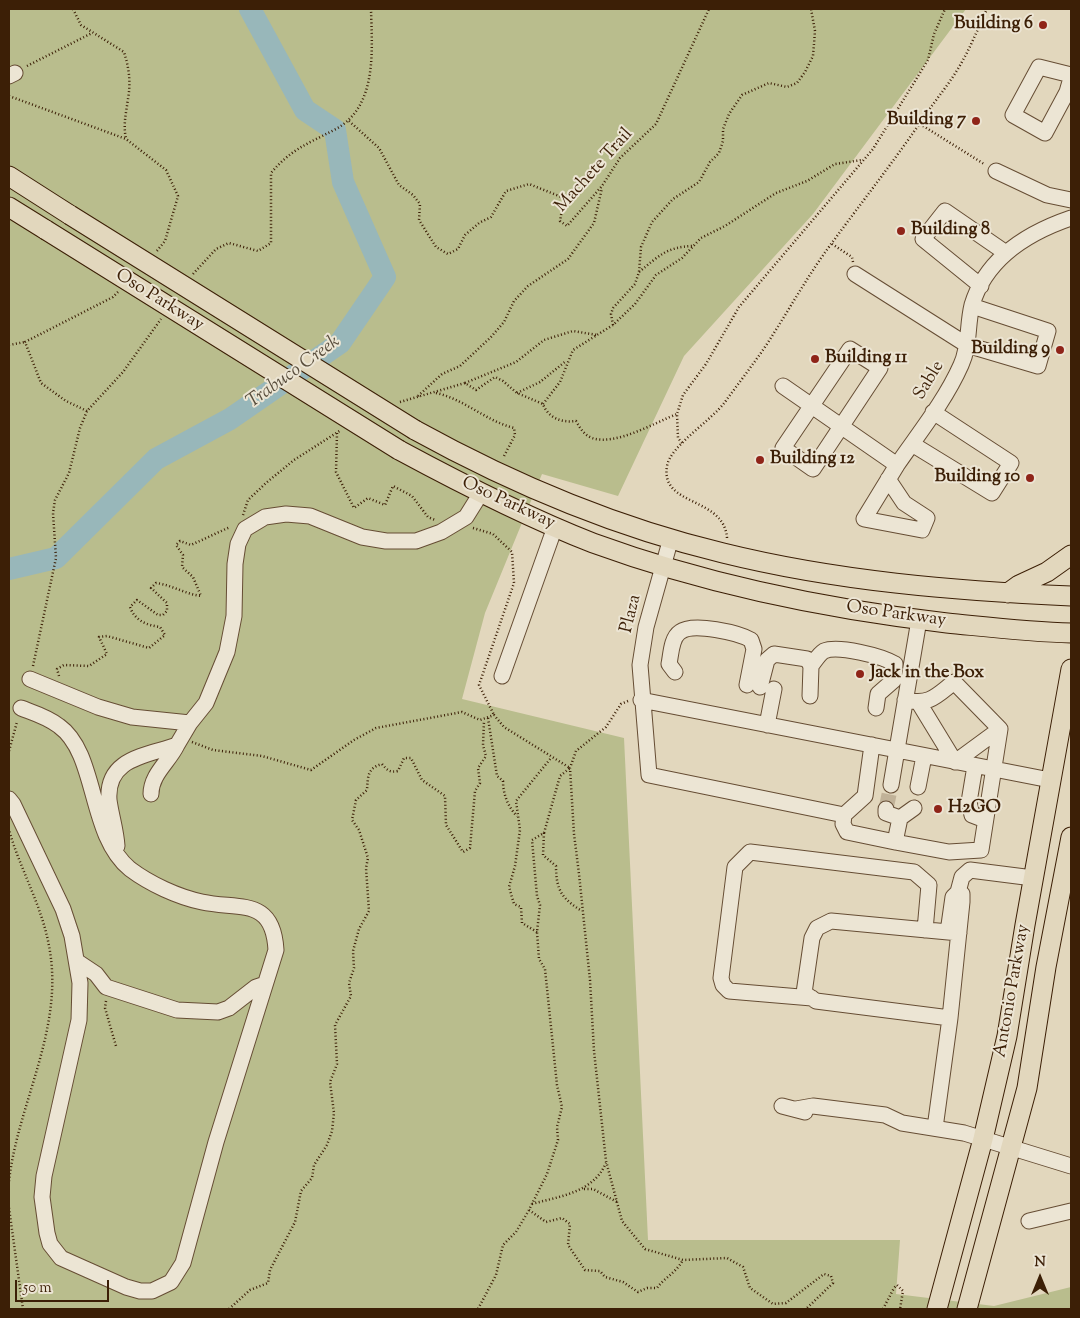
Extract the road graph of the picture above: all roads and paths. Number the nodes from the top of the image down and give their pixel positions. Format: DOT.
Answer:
graph roads {
  1 [pos="73,9"];
  2 [pos="371,9"];
  3 [pos="709,9"];
  4 [pos="811,9"];
  5 [pos="945,9"];
  6 [pos="987,9"];
  7 [pos="92,33"];
  8 [pos="12,74"];
  9 [pos="1071,75"];
  10 [pos="1071,78"];
  11 [pos="349,120"];
  12 [pos="920,124"];
  13 [pos="126,139"];
  14 [pos="864,160"];
  15 [pos="996,171"];
  16 [pos="9,176"];
  17 [pos="602,186"];
  18 [pos="1071,200"];
  19 [pos="9,207"];
  20 [pos="1071,218"];
  21 [pos="832,244"];
  22 [pos="693,246"];
  23 [pos="1006,253"];
  24 [pos="639,272"];
  25 [pos="855,274"];
  26 [pos="188,280"];
  27 [pos="980,286"];
  28 [pos="972,306"];
  29 [pos="166,312"];
  30 [pos="613,325"];
  31 [pos="598,336"];
  32 [pos="25,342"];
  33 [pos="9,345"];
  34 [pos="967,345"];
  35 [pos="567,360"];
  36 [pos="465,383"];
  37 [pos="783,386"];
  38 [pos="435,393"];
  39 [pos="517,393"];
  40 [pos="417,397"];
  41 [pos="398,403"];
  42 [pos="543,404"];
  43 [pos="812,406"];
  44 [pos="933,412"];
  45 [pos="677,414"];
  46 [pos="842,427"];
  47 [pos="344,428"];
  48 [pos="337,433"];
  49 [pos="682,444"];
  50 [pos="912,444"];
  51 [pos="897,465"];
  52 [pos="496,472"];
  53 [pos="888,479"];
  54 [pos="481,493"];
  55 [pos="240,525"];
  56 [pos="469,526"];
  57 [pos="555,526"];
  58 [pos="448,528"];
  59 [pos="671,538"];
  60 [pos="723,553"];
  61 [pos="1071,555"];
  62 [pos="663,567"];
  63 [pos="1008,593"];
  64 [pos="1071,596"];
  65 [pos="919,620"];
  66 [pos="1071,633"];
  67 [pos="812,666"];
  68 [pos="1071,669"];
  69 [pos="675,672"];
  70 [pos="502,676"];
  71 [pos="60,678"];
  72 [pos="30,679"];
  73 [pos="760,687"];
  74 [pos="810,696"];
  75 [pos="641,698"];
  76 [pos="912,702"];
  77 [pos="21,708"];
  78 [pos="876,708"];
  79 [pos="494,715"];
  80 [pos="488,718"];
  81 [pos="484,720"];
  82 [pos="190,724"];
  83 [pos="767,725"];
  84 [pos="1000,728"];
  85 [pos="180,742"];
  86 [pos="872,746"];
  87 [pos="896,750"];
  88 [pos="9,751"];
  89 [pos="924,756"];
  90 [pos="551,758"];
  91 [pos="955,762"];
  92 [pos="975,766"];
  93 [pos="570,768"];
  94 [pos="993,769"];
  95 [pos="1050,780"];
  96 [pos="891,785"];
  97 [pos="918,787"];
  98 [pos="152,794"];
  99 [pos="9,800"];
  100 [pos="914,808"];
  101 [pos="886,809"];
  102 [pos="844,815"];
  103 [pos="519,818"];
  104 [pos="900,818"];
  105 [pos="985,820"];
  106 [pos="9,829"];
  107 [pos="544,832"];
  108 [pos="1071,837"];
  109 [pos="895,842"];
  110 [pos="119,857"];
  111 [pos="1033,878"];
  112 [pos="1058,898"];
  113 [pos="582,912"];
  114 [pos="925,930"];
  115 [pos="537,932"];
  116 [pos="954,933"];
  117 [pos="78,962"];
  118 [pos="265,984"];
  119 [pos="106,987"];
  120 [pos="812,998"];
  121 [pos="950,1018"];
  122 [pos="116,1046"];
  123 [pos="789,1108"];
  124 [pos="935,1128"];
  125 [pos="983,1139"];
  126 [pos="1011,1149"];
  127 [pos="606,1161"];
  128 [pos="1071,1166"];
  129 [pos="9,1182"];
  130 [pos="582,1189"];
  131 [pos="617,1202"];
  132 [pos="531,1204"];
  133 [pos="9,1208"];
  134 [pos="529,1210"];
  135 [pos="1071,1211"];
  136 [pos="1029,1221"];
  137 [pos="683,1260"];
  138 [pos="23,1309"];
  139 [pos="229,1309"];
  140 [pos="478,1309"];
  141 [pos="807,1309"];
  142 [pos="883,1309"];
  143 [pos="900,1309"];
  144 [pos="937,1309"];
  145 [pos="967,1309"];
  1 -- 7 [label="path"];
  2 -- 11 [label="path"];
  3 -- 17 [label="path, Machete Trail"];
  4 -- 24 [label="path"];
  5 -- 14 [label="path"];
  6 -- 12 [label="path"];
  7 -- 8 [label="path"];
  7 -- 13 [label="path"];
  9 -- 10 [label="street"];
  11 -- 17 [label="path, Machete Trail"];
  11 -- 26 [label="path"];
  12 -- 15 [label="path"];
  12 -- 21 [label="path"];
  14 -- 22 [label="path"];
  14 -- 45 [label="path"];
  15 -- 18 [label="street"];
  16 -- 52 [label="main road, Oso Parkway, bridge"];
  17 -- 40 [label="path"];
  19 -- 54 [label="main road, Oso Parkway, bridge"];
  20 -- 23 [label="street, Sable"];
  21 -- 25 [label="path"];
  21 -- 49 [label="path"];
  22 -- 24 [label="path"];
  22 -- 30 [label="path"];
  23 -- 27 [label="street, Sable"];
  23 -- 27 [label="street"];
  24 -- 30 [label="path"];
  25 -- 34 [label="street"];
  27 -- 28 [label="street, Sable"];
  28 -- 34 [label="street, Sable"];
  28 -- 34 [label="street"];
  29 -- 72 [label="path"];
  30 -- 31 [label="path"];
  31 -- 35 [label="path"];
  31 -- 36 [label="path"];
  32 -- 33 [label="path"];
  34 -- 44 [label="street, Sable"];
  35 -- 39 [label="path"];
  35 -- 42 [label="path"];
  36 -- 38 [label="path"];
  36 -- 39 [label="path"];
  37 -- 43 [label="street"];
  38 -- 40 [label="path"];
  38 -- 52 [label="path"];
  39 -- 42 [label="path"];
  40 -- 41 [label="path"];
  42 -- 45 [label="path"];
  43 -- 46 [label="street"];
  43 -- 46 [label="street"];
  43 -- 46 [label="street"];
  44 -- 50 [label="street, Sable"];
  44 -- 50 [label="street"];
  45 -- 49 [label="path"];
  46 -- 51 [label="street"];
  47 -- 48 [label="path"];
  48 -- 55 [label="path"];
  48 -- 58 [label="path"];
  49 -- 60 [label="path"];
  50 -- 51 [label="street, Sable"];
  51 -- 53 [label="street, Sable"];
  52 -- 59 [label="main road, Oso Parkway"];
  54 -- 57 [label="main road, Oso Parkway"];
  54 -- 58 [label="street"];
  55 -- 58 [label="street"];
  55 -- 71 [label="path"];
  55 -- 82 [label="street"];
  56 -- 79 [label="path"];
  57 -- 62 [label="main road, Oso Parkway"];
  57 -- 70 [label="street"];
  59 -- 60 [label="main road, Oso Parkway"];
  59 -- 62 [label="street, Plaza"];
  60 -- 63 [label="main road, Oso Parkway"];
  61 -- 63 [label="main road"];
  62 -- 65 [label="main road, Oso Parkway"];
  62 -- 75 [label="street, Plaza"];
  63 -- 64 [label="main road, Oso Parkway"];
  65 -- 66 [label="main road, Oso Parkway"];
  65 -- 76 [label="street"];
  67 -- 73 [label="street"];
  67 -- 74 [label="street"];
  67 -- 78 [label="street"];
  68 -- 95 [label="main road, Antonio Parkway"];
  69 -- 73 [label="street"];
  72 -- 82 [label="street"];
  73 -- 83 [label="street"];
  75 -- 83 [label="street"];
  75 -- 93 [label="path"];
  75 -- 102 [label="street, Plaza"];
  76 -- 84 [label="street"];
  76 -- 87 [label="street"];
  76 -- 91 [label="street"];
  77 -- 88 [label="path"];
  77 -- 110 [label="street"];
  79 -- 80 [label="path"];
  79 -- 90 [label="path"];
  80 -- 81 [label="path"];
  80 -- 103 [label="path"];
  81 -- 85 [label="path"];
  81 -- 139 [label="path"];
  82 -- 85 [label="street"];
  83 -- 86 [label="street"];
  84 -- 91 [label="street"];
  84 -- 94 [label="street"];
  85 -- 98 [label="street"];
  85 -- 110 [label="street"];
  86 -- 87 [label="street"];
  86 -- 102 [label="street"];
  87 -- 89 [label="street"];
  87 -- 96 [label="street"];
  89 -- 91 [label="street"];
  89 -- 97 [label="street"];
  90 -- 93 [label="path"];
  90 -- 103 [label="path"];
  91 -- 92 [label="street"];
  92 -- 94 [label="street"];
  92 -- 105 [label="street"];
  93 -- 107 [label="path"];
  93 -- 113 [label="path"];
  94 -- 95 [label="street"];
  94 -- 105 [label="street"];
  95 -- 111 [label="main road, Antonio Parkway"];
  99 -- 117 [label="street"];
  100 -- 104 [label="street"];
  101 -- 104 [label="street"];
  102 -- 109 [label="street"];
  103 -- 115 [label="path"];
  104 -- 109 [label="street"];
  105 -- 109 [label="street"];
  106 -- 129 [label="path"];
  107 -- 113 [label="path"];
  107 -- 115 [label="path"];
  108 -- 112 [label="main road, Antonio Parkway"];
  110 -- 118 [label="street"];
  111 -- 112 [label="main road"];
  111 -- 116 [label="street"];
  111 -- 125 [label="main road, Antonio Parkway"];
  112 -- 126 [label="main road, Antonio Parkway"];
  113 -- 127 [label="path"];
  114 -- 116 [label="street"];
  114 -- 120 [label="street"];
  114 -- 120 [label="street"];
  115 -- 132 [label="path"];
  116 -- 121 [label="street"];
  117 -- 118 [label="street"];
  117 -- 119 [label="street"];
  118 -- 119 [label="street"];
  119 -- 122 [label="path"];
  120 -- 121 [label="street"];
  121 -- 124 [label="street"];
  123 -- 124 [label="street"];
  124 -- 125 [label="street"];
  125 -- 126 [label="street"];
  125 -- 144 [label="main road, Antonio Parkway"];
  126 -- 128 [label="street"];
  126 -- 145 [label="main road, Antonio Parkway"];
  127 -- 130 [label="path"];
  127 -- 131 [label="path"];
  130 -- 131 [label="path"];
  130 -- 132 [label="path"];
  131 -- 137 [label="path"];
  132 -- 134 [label="path"];
  133 -- 138 [label="path"];
  134 -- 137 [label="path"];
  134 -- 140 [label="path"];
  135 -- 136 [label="street"];
  137 -- 141 [label="path"];
  142 -- 143 [label="path"];
}
